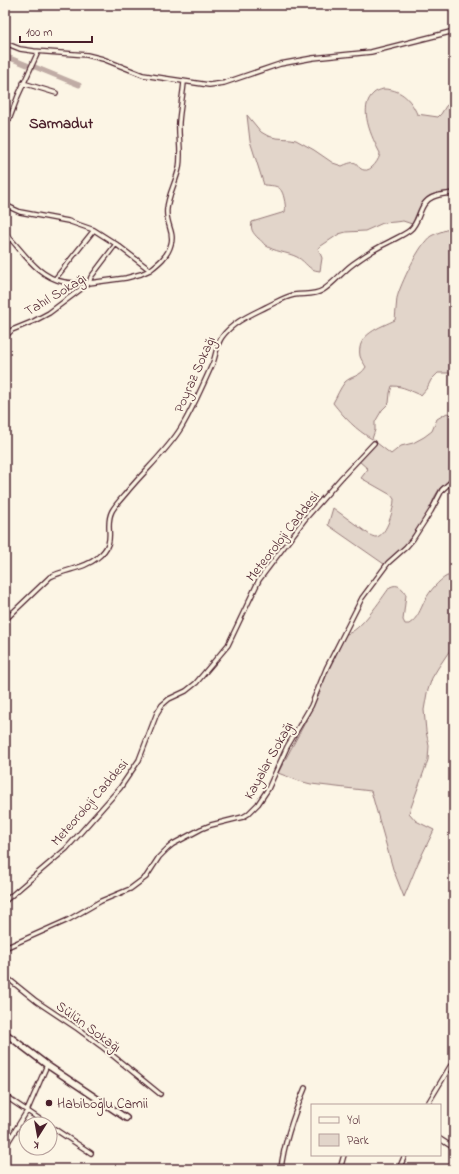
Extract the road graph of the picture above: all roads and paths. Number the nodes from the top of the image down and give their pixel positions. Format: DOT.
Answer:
graph roads {
  1 [pos="454,32"];
  2 [pos="5,43"];
  3 [pos="38,52"];
  4 [pos="184,82"];
  5 [pos="23,83"];
  6 [pos="56,93"];
  7 [pos="5,122"];
  8 [pos="454,193"];
  9 [pos="5,206"];
  10 [pos="94,230"];
  11 [pos="5,233"];
  12 [pos="116,244"];
  13 [pos="150,270"];
  14 [pos="56,279"];
  15 [pos="89,283"];
  16 [pos="5,337"];
  17 [pos="374,443"];
  18 [pos="454,479"];
  19 [pos="5,620"];
  20 [pos="5,901"];
  21 [pos="5,948"];
  22 [pos="5,976"];
  23 [pos="5,1033"];
  24 [pos="454,1060"];
  25 [pos="47,1065"];
  26 [pos="305,1088"];
  27 [pos="160,1094"];
  28 [pos="5,1096"];
  29 [pos="428,1104"];
  30 [pos="27,1112"];
  31 [pos="33,1116"];
  32 [pos="126,1118"];
  33 [pos="58,1131"];
  34 [pos="441,1140"];
  35 [pos="5,1145"];
  36 [pos="454,1148"];
  37 [pos="91,1153"];
  38 [pos="344,1156"];
  39 [pos="405,1156"];
  40 [pos="281,1169"];
  41 [pos="340,1169"];
  42 [pos="399,1169"];
  1 -- 4 [label="street"];
  2 -- 3 [label="street"];
  3 -- 4 [label="street"];
  3 -- 5 [label="street"];
  4 -- 13 [label="street"];
  5 -- 6 [label="street"];
  5 -- 7 [label="street"];
  8 -- 19 [label="street, Poyraz Sokağı"];
  9 -- 10 [label="street"];
  10 -- 12 [label="street"];
  10 -- 14 [label="street"];
  11 -- 14 [label="street"];
  12 -- 13 [label="street"];
  12 -- 15 [label="street"];
  13 -- 15 [label="street, Tahıl Sokağı"];
  14 -- 15 [label="street"];
  15 -- 16 [label="street, Tahıl Sokağı"];
  17 -- 20 [label="street, Meteoroloji Caddesi"];
  18 -- 21 [label="street, Kayalar Sokağı"];
  22 -- 27 [label="street, Sülün Sokağı"];
  23 -- 25 [label="street"];
  24 -- 29 [label="street"];
  25 -- 30 [label="street"];
  25 -- 32 [label="street"];
  26 -- 40 [label="street"];
  28 -- 30 [label="street"];
  30 -- 31 [label="street"];
  30 -- 35 [label="street"];
  33 -- 37 [label="street"];
  34 -- 36 [label="street"];
  38 -- 41 [label="street"];
  39 -- 42 [label="street"];
}
